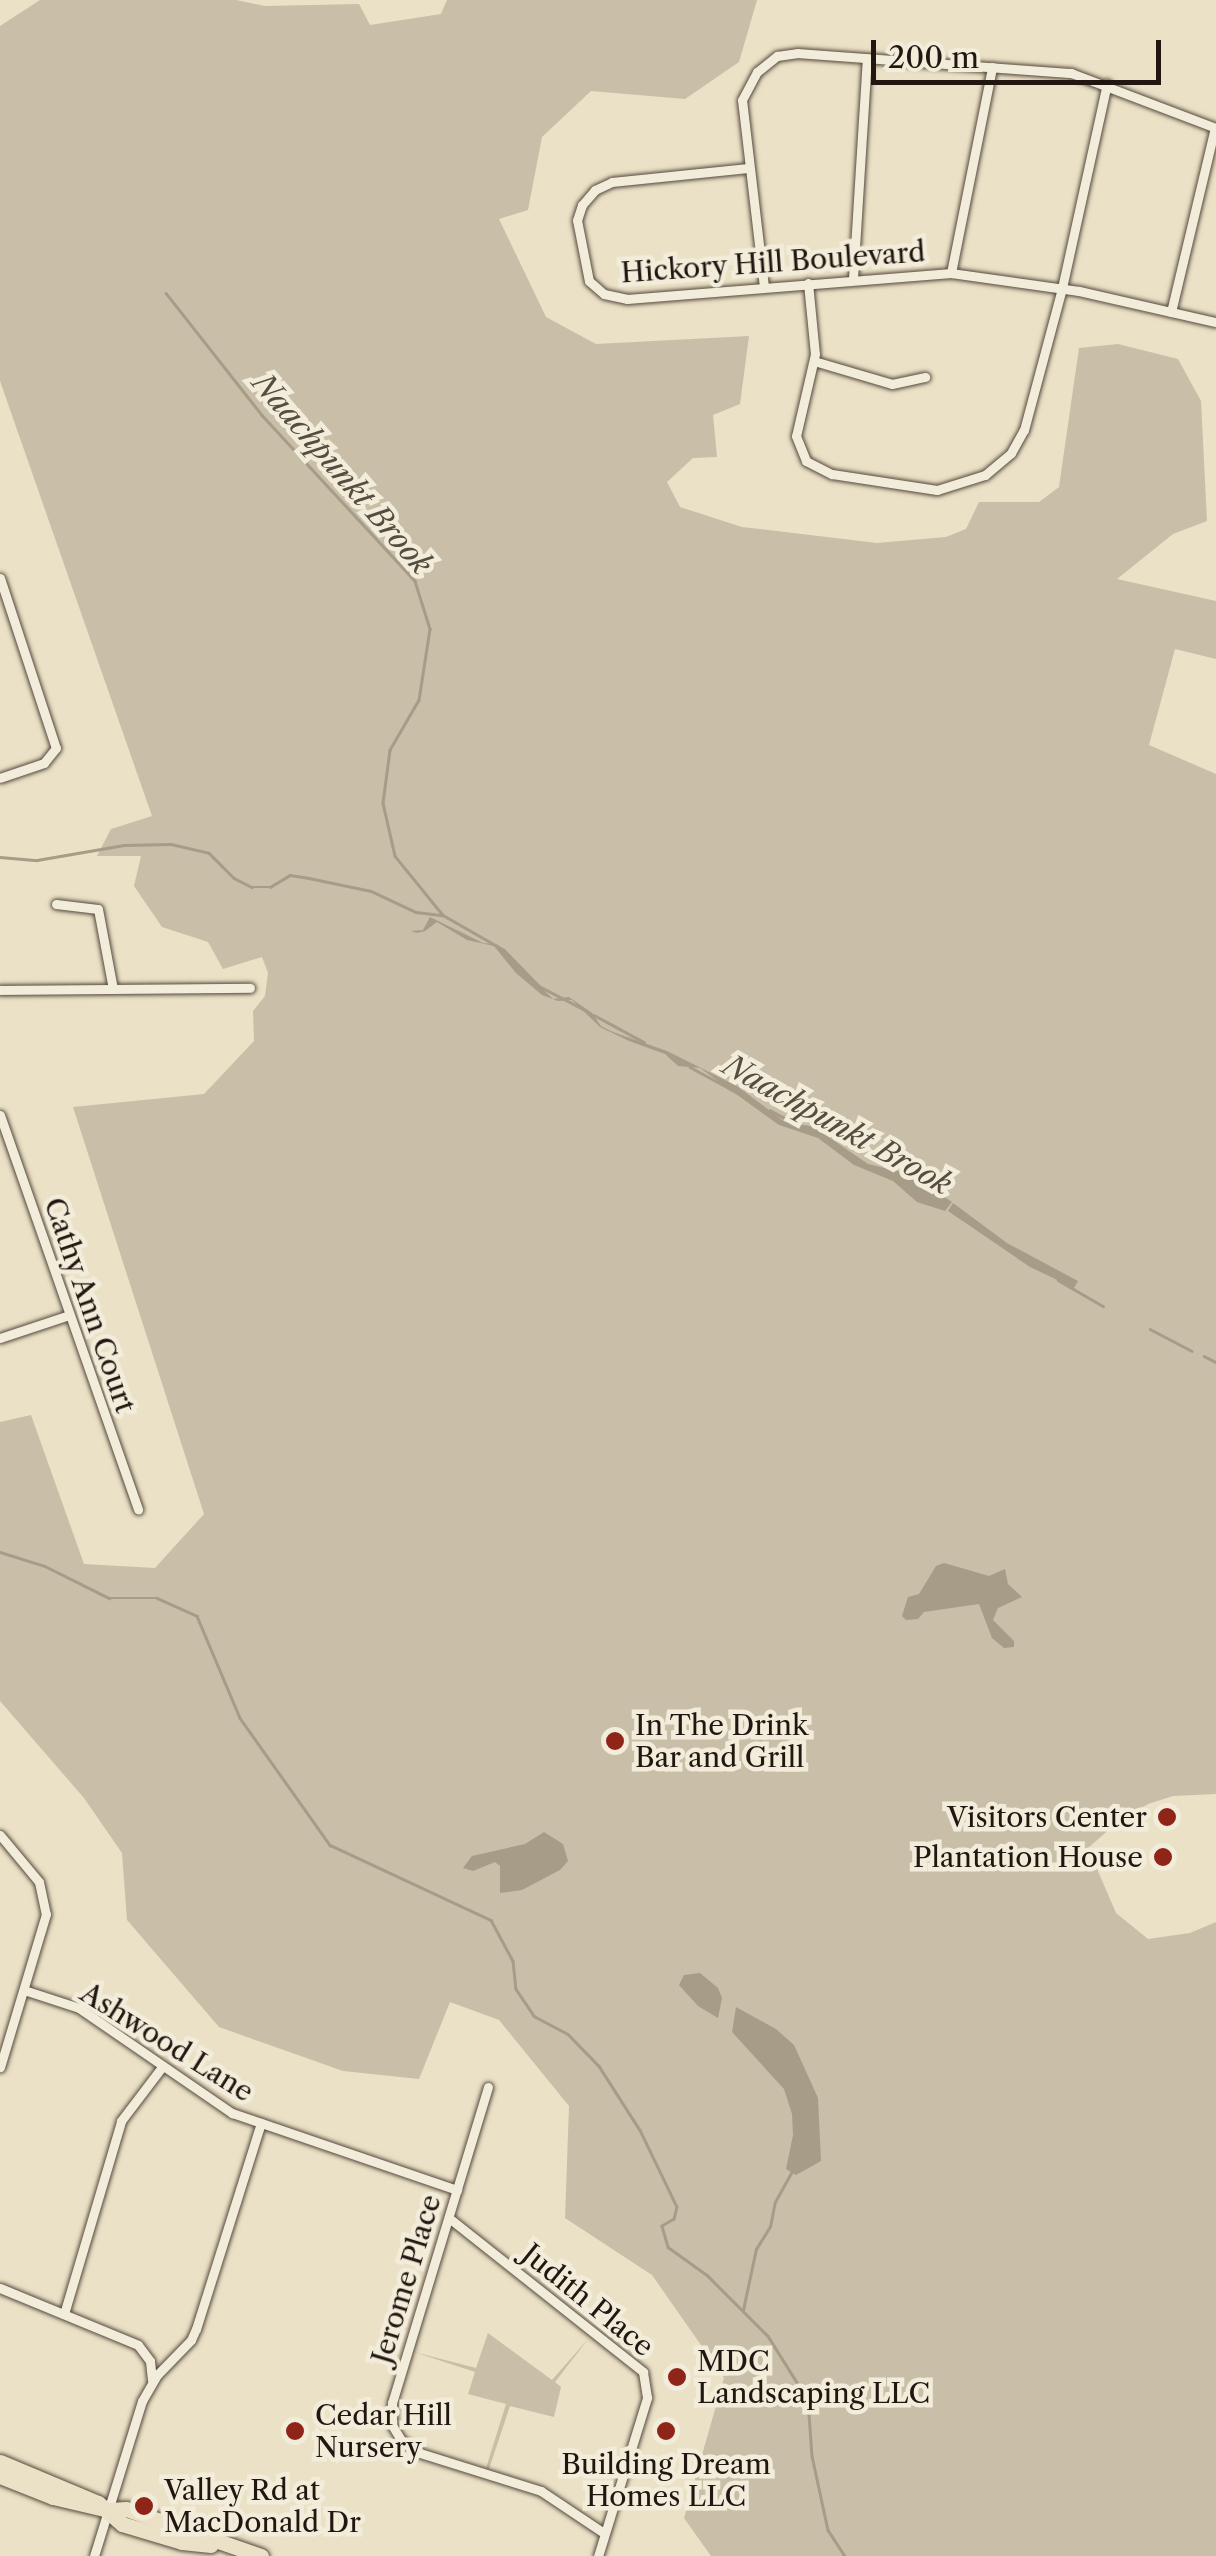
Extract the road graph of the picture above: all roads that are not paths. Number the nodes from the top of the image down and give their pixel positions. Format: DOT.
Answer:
graph roads {
  1 [pos="867,58"];
  2 [pos="992,67"];
  3 [pos="1106,84"];
  4 [pos="1216,128"];
  5 [pos="748,168"];
  6 [pos="951,273"];
  7 [pos="853,279"];
  8 [pos="808,283"];
  9 [pos="764,287"];
  10 [pos="1062,288"];
  11 [pos="1171,312"];
  12 [pos="1216,322"];
  13 [pos="814,361"];
  14 [pos="925,377"];
  15 [pos="0,578"];
  16 [pos="0,778"];
  17 [pos="56,904"];
  18 [pos="250,988"];
  19 [pos="113,989"];
  20 [pos="0,990"];
  21 [pos="0,1115"];
  22 [pos="69,1314"];
  23 [pos="0,1338"];
  24 [pos="138,1510"];
  25 [pos="0,1835"];
  26 [pos="24,1990"];
  27 [pos="0,2067"];
  28 [pos="162,2067"];
  29 [pos="488,2086"];
  30 [pos="261,2124"];
  31 [pos="457,2190"];
  32 [pos="448,2218"];
  33 [pos="0,2288"];
  34 [pos="64,2314"];
  35 [pos="151,2383"];
  36 [pos="0,2462"];
  37 [pos="0,2476"];
  38 [pos="110,2510"];
  39 [pos="604,2533"];
  40 [pos="94,2556"];
  41 [pos="261,2556"];
  42 [pos="598,2556"];
  1 -- 2 [label="street"];
  1 -- 5 [label="street"];
  1 -- 7 [label="street"];
  2 -- 3 [label="street"];
  2 -- 6 [label="street"];
  3 -- 4 [label="street"];
  3 -- 10 [label="street"];
  4 -- 11 [label="street"];
  5 -- 9 [label="street"];
  5 -- 9 [label="street, Hickory Hill Boulevard"];
  6 -- 7 [label="street, Hickory Hill Boulevard"];
  6 -- 10 [label="street, Hickory Hill Boulevard"];
  7 -- 8 [label="street, Hickory Hill Boulevard"];
  8 -- 9 [label="street, Hickory Hill Boulevard"];
  8 -- 13 [label="street"];
  10 -- 11 [label="street, Hickory Hill Boulevard"];
  10 -- 13 [label="street"];
  11 -- 12 [label="street, Hickory Hill Boulevard"];
  13 -- 14 [label="street"];
  15 -- 16 [label="street"];
  17 -- 19 [label="street"];
  18 -- 19 [label="street"];
  19 -- 20 [label="street"];
  21 -- 22 [label="street, Cathy Ann Court"];
  22 -- 23 [label="street"];
  22 -- 24 [label="street, Cathy Ann Court"];
  25 -- 26 [label="street"];
  26 -- 27 [label="street"];
  26 -- 28 [label="street, Ashwood Lane"];
  28 -- 30 [label="street, Ashwood Lane"];
  28 -- 34 [label="street"];
  29 -- 31 [label="street, Jerome Place"];
  30 -- 31 [label="street, Ashwood Lane"];
  30 -- 35 [label="street"];
  31 -- 32 [label="street, Jerome Place"];
  32 -- 39 [label="street, Judith Place"];
  32 -- 39 [label="street, Jerome Place"];
  33 -- 34 [label="street"];
  34 -- 35 [label="street"];
  35 -- 38 [label="street"];
  36 -- 38 [label="main road"];
  37 -- 38 [label="main road"];
  38 -- 40 [label="street"];
  38 -- 41 [label="main road"];
  39 -- 42 [label="street, Judith Place"];
}
